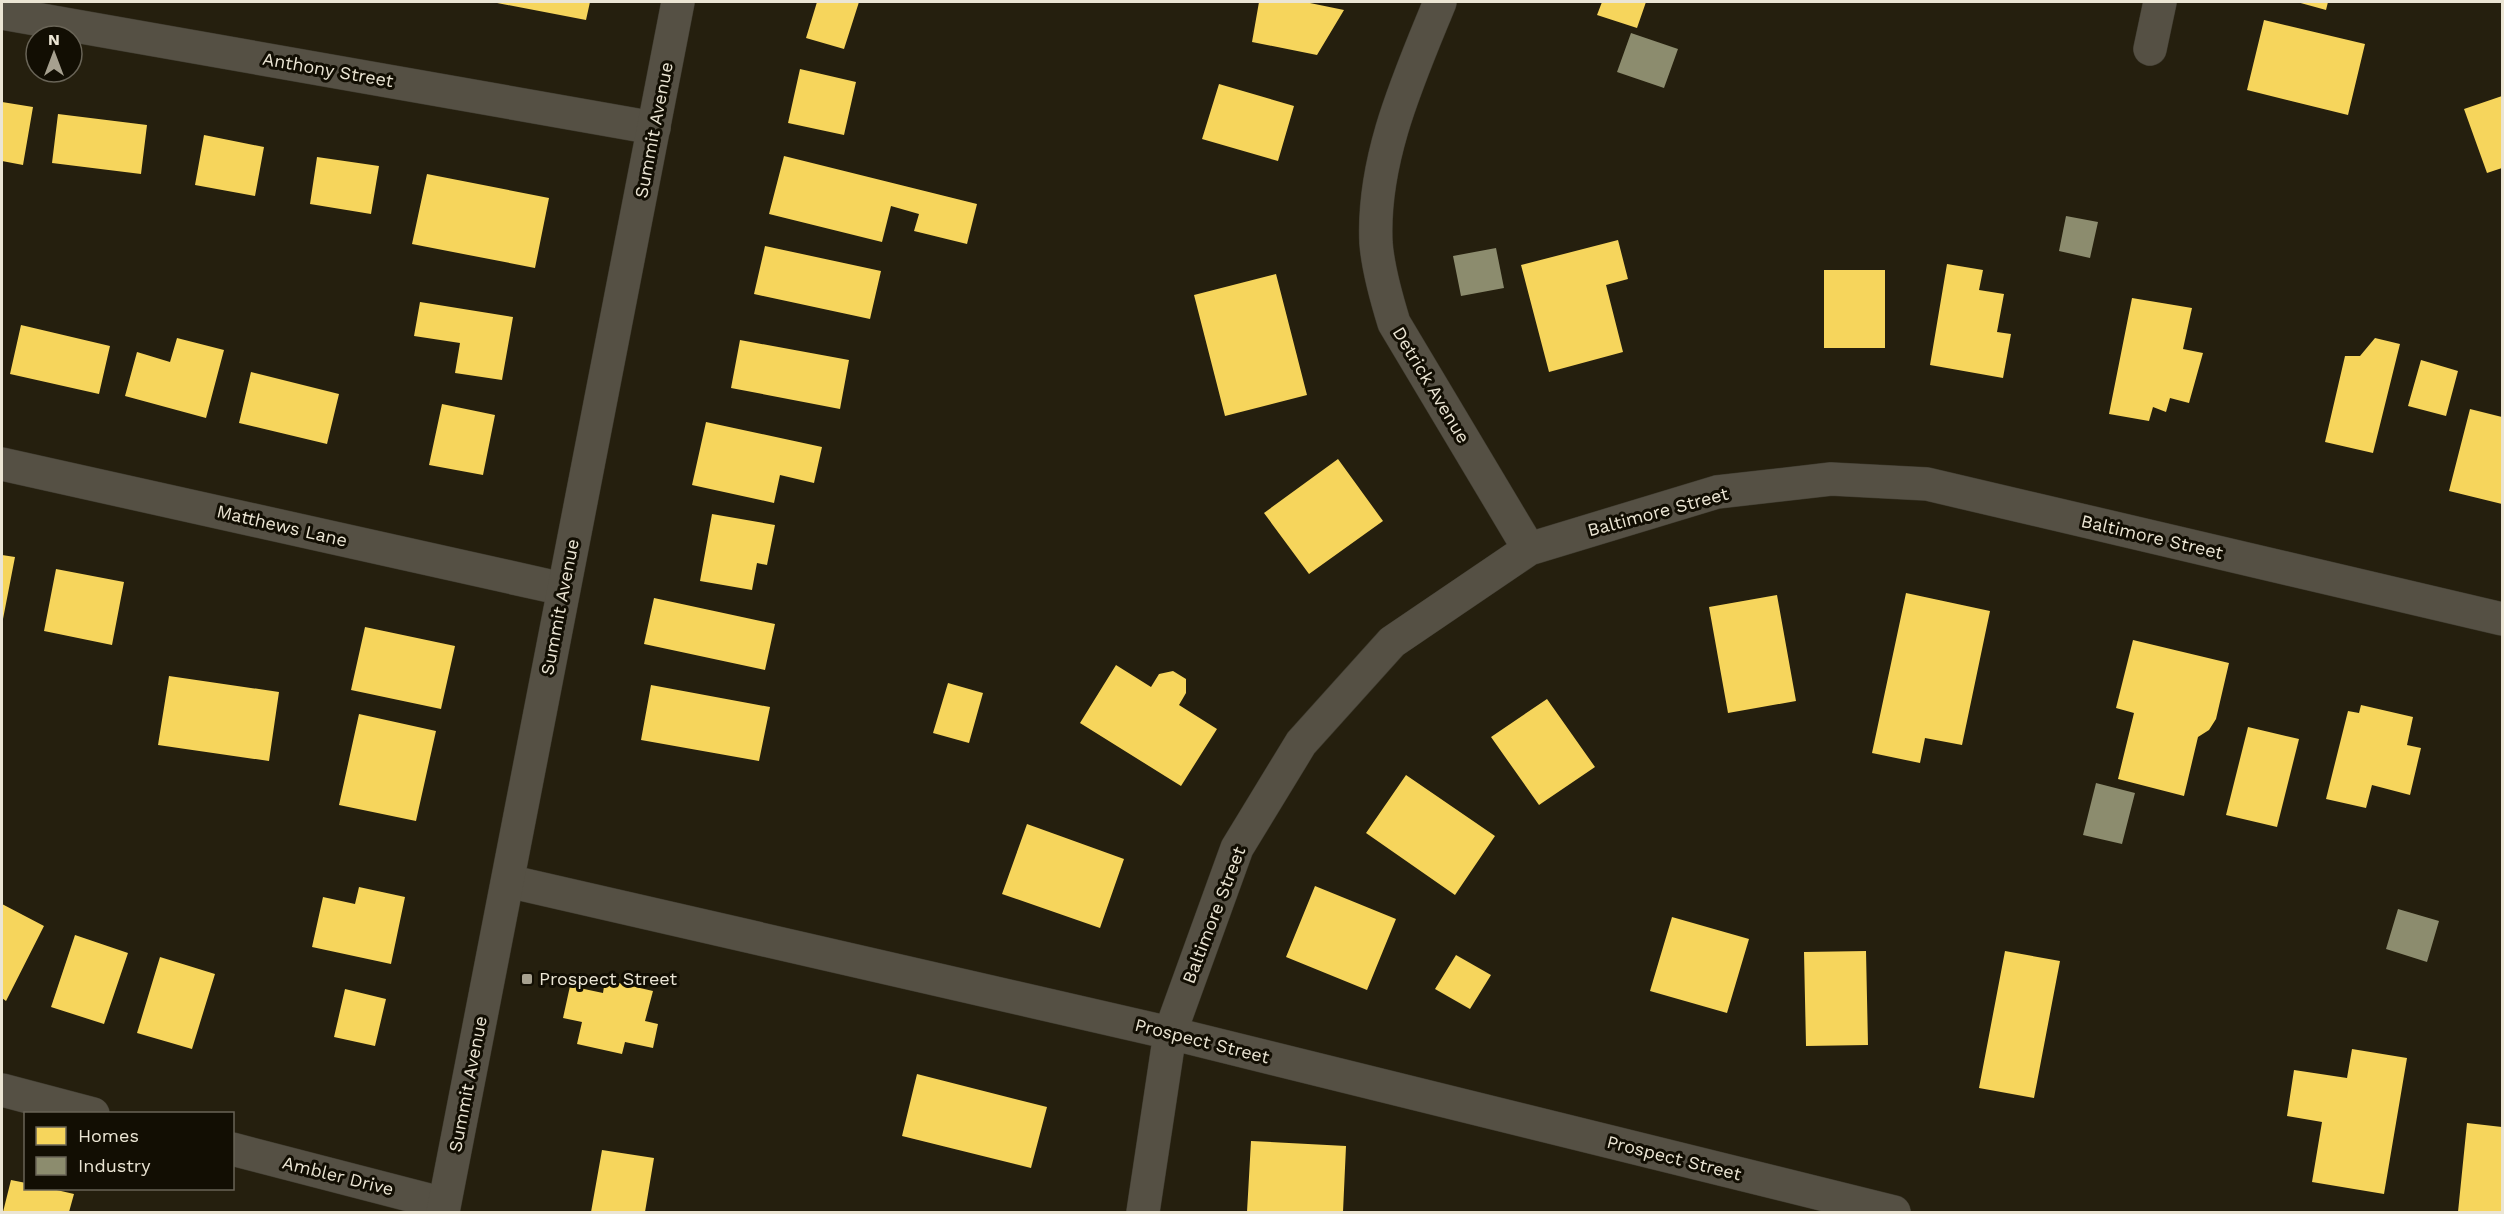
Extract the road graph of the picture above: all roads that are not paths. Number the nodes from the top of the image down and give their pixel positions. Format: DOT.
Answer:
graph roads {
  1 [pos="678,2"];
  2 [pos="1440,2"];
  3 [pos="2160,2"];
  4 [pos="2,13"];
  5 [pos="2150,49"];
  6 [pos="654,128"];
  7 [pos="2,464"];
  8 [pos="1529,549"];
  9 [pos="563,589"];
  10 [pos="2502,620"];
  11 [pos="508,881"];
  12 [pos="1170,1033"];
  13 [pos="2,1090"];
  14 [pos="89,1112"];
  15 [pos="234,1150"];
  16 [pos="443,1208"];
  17 [pos="1143,1212"];
  18 [pos="1894,1212"];
  1 -- 6 [label="street, Summit Avenue"];
  2 -- 8 [label="street, Detrick Avenue"];
  3 -- 5 [label="street"];
  4 -- 6 [label="street, Anthony Street"];
  6 -- 9 [label="street, Summit Avenue"];
  7 -- 9 [label="street, Matthews Lane"];
  8 -- 10 [label="street, Baltimore Street"];
  8 -- 12 [label="street, Baltimore Street"];
  9 -- 11 [label="street, Summit Avenue"];
  11 -- 12 [label="street, Prospect Street"];
  11 -- 16 [label="street, Summit Avenue"];
  12 -- 17 [label="street, Baltimore Street"];
  12 -- 18 [label="street, Prospect Street"];
  13 -- 14 [label="street"];
  15 -- 16 [label="street, Ambler Drive"];
}
